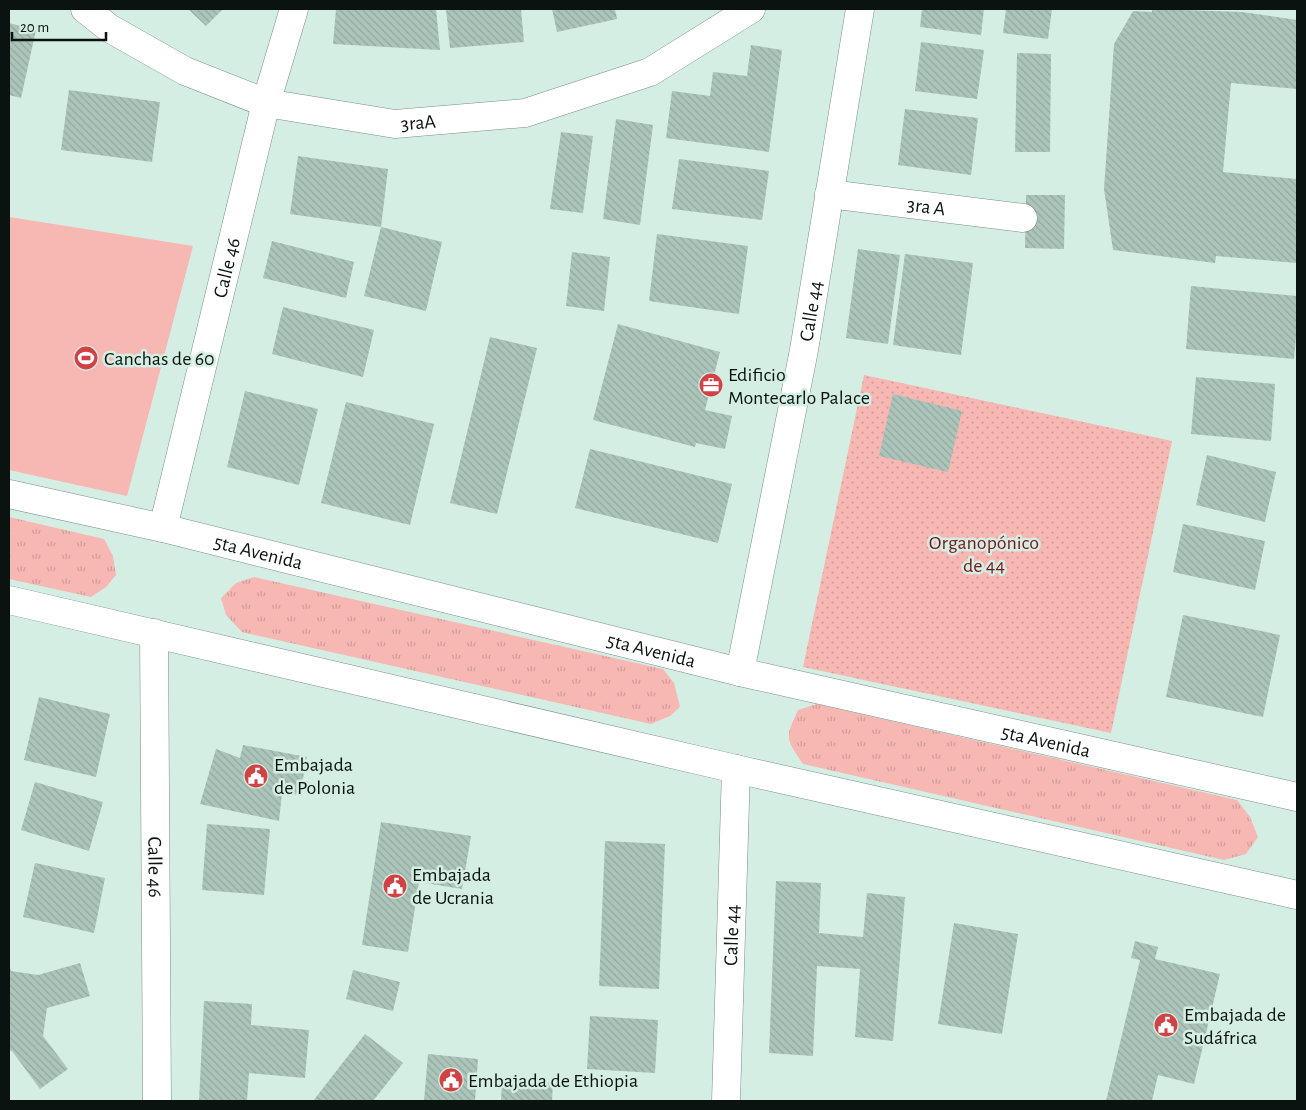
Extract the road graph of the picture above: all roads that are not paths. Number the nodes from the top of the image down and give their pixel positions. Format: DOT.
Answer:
graph roads {
  1 [pos="85,9"];
  2 [pos="294,9"];
  3 [pos="751,9"];
  4 [pos="860,9"];
  5 [pos="266,103"];
  6 [pos="829,194"];
  7 [pos="1023,218"];
  8 [pos="9,494"];
  9 [pos="162,528"];
  10 [pos="9,600"];
  11 [pos="154,633"];
  12 [pos="740,672"];
  13 [pos="736,769"];
  14 [pos="1297,797"];
  15 [pos="1297,895"];
  16 [pos="157,1101"];
  17 [pos="726,1101"];
  1 -- 5 [label="main road, 3raA"];
  2 -- 5 [label="main road, Calle 46"];
  3 -- 5 [label="main road, 3raA"];
  4 -- 6 [label="main road, Calle 44"];
  5 -- 9 [label="main road, Calle 46"];
  6 -- 7 [label="main road, 3ra A"];
  6 -- 12 [label="main road, Calle 44"];
  8 -- 9 [label="main road, 5ta Avenida"];
  9 -- 12 [label="main road, 5ta Avenida"];
  10 -- 11 [label="main road"];
  11 -- 13 [label="main road"];
  11 -- 16 [label="main road, Calle 46"];
  12 -- 14 [label="main road, 5ta Avenida"];
  13 -- 15 [label="main road"];
  13 -- 17 [label="main road, Calle 44"];
}
